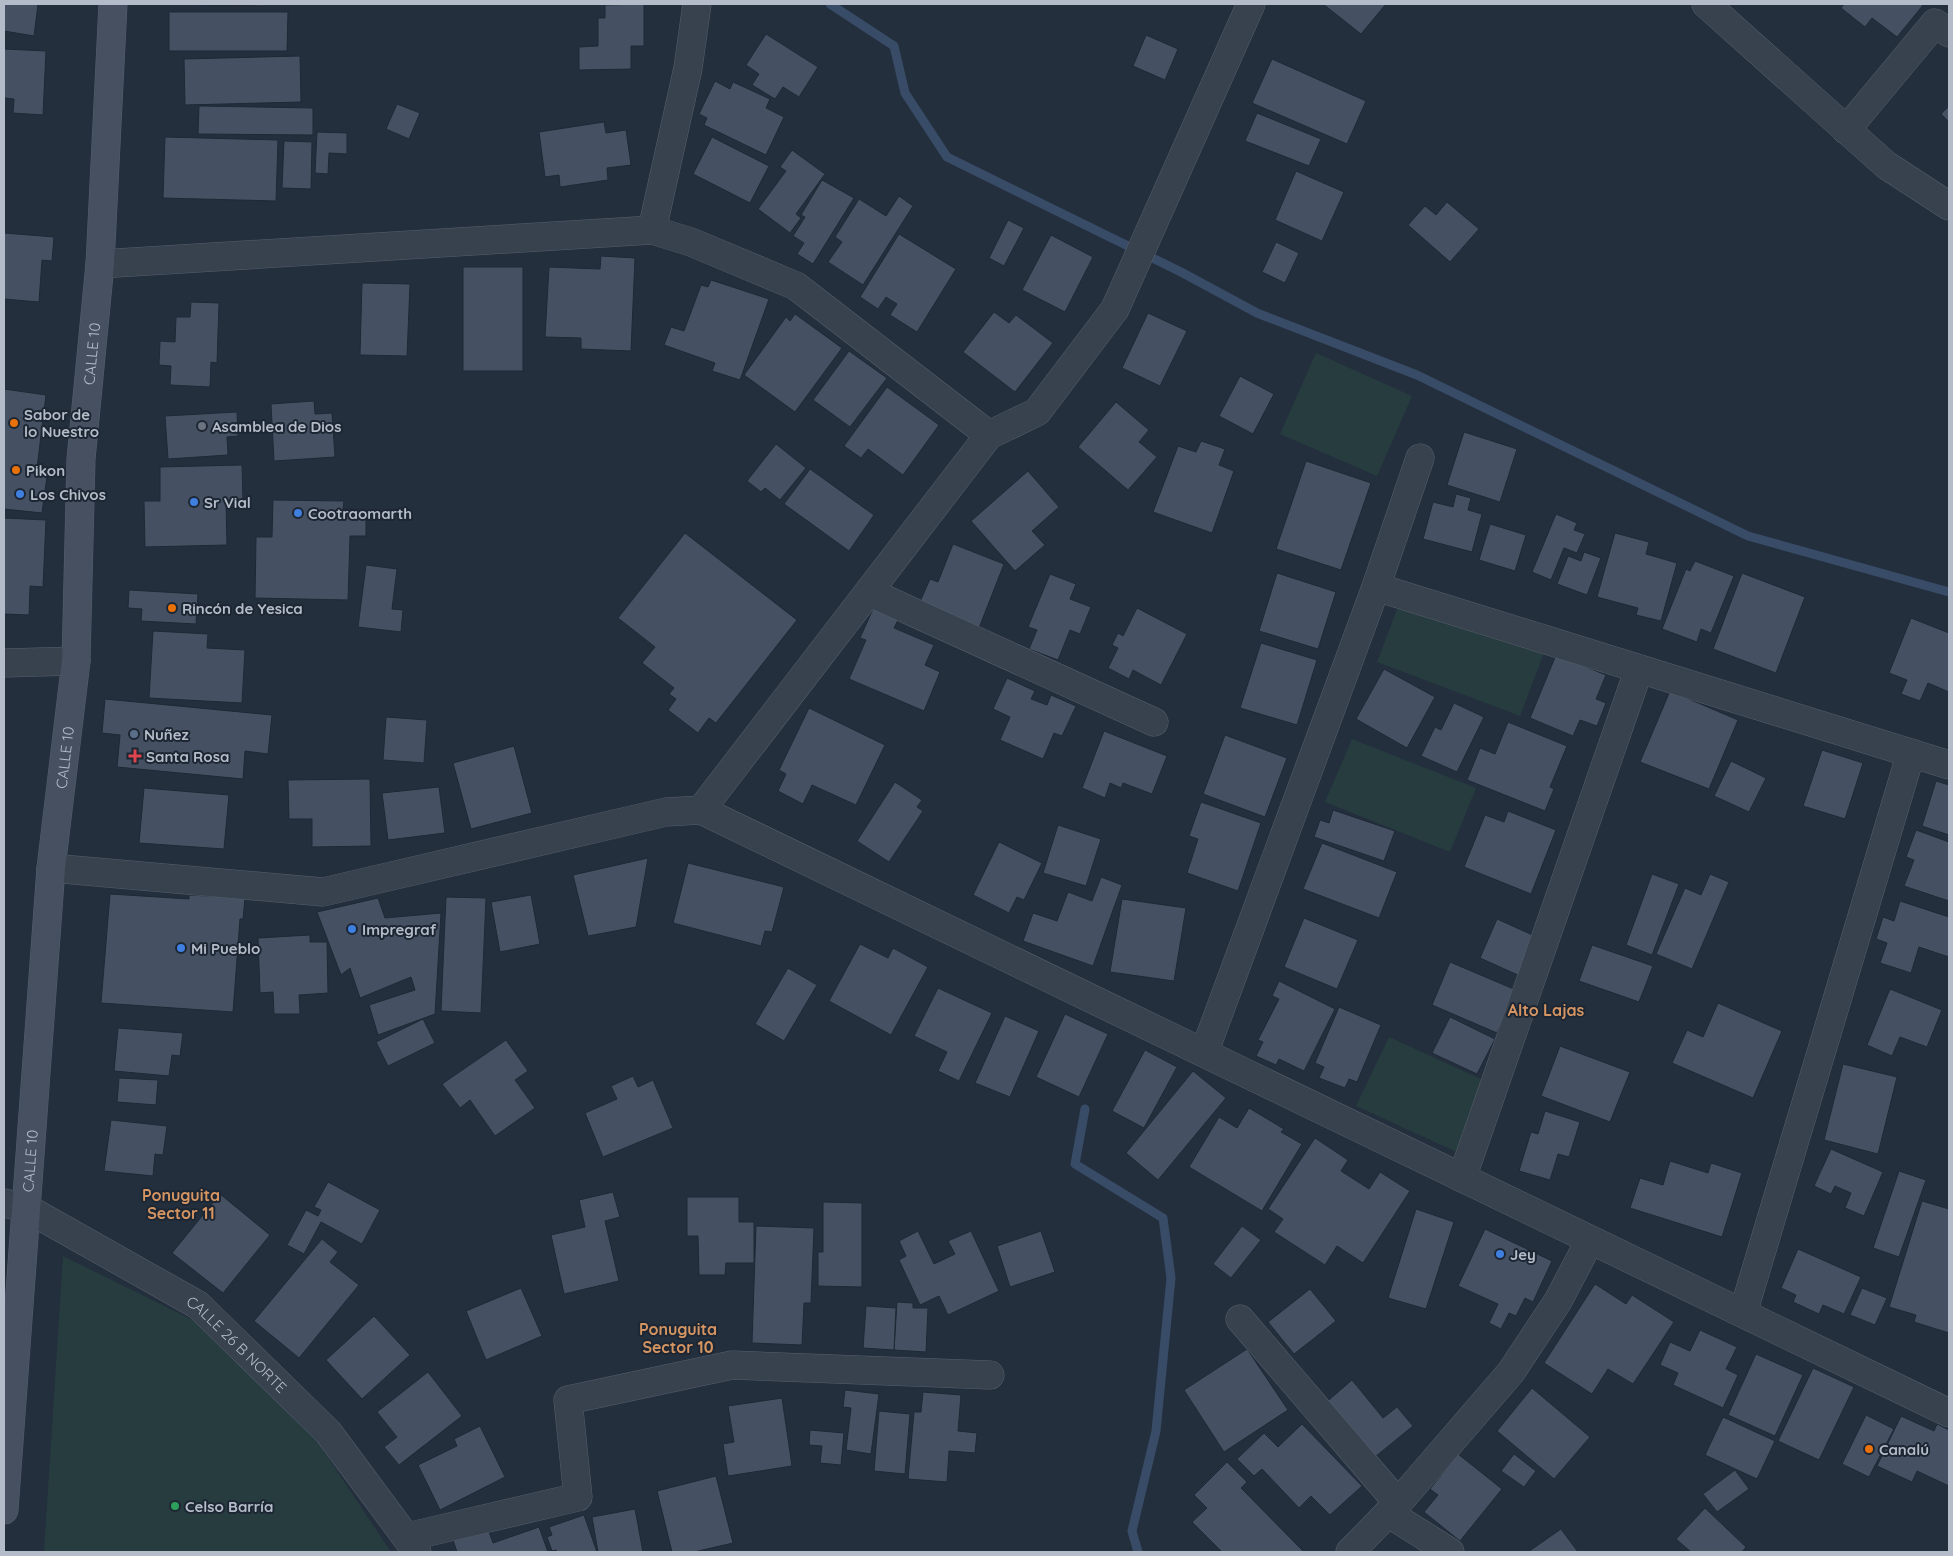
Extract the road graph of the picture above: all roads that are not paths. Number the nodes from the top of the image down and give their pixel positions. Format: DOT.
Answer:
graph roads {
  1 [pos="113,4"];
  2 [pos="696,4"];
  3 [pos="1251,4"];
  4 [pos="1706,4"];
  5 [pos="1949,33"];
  6 [pos="1846,130"];
  7 [pos="1949,206"];
  8 [pos="652,230"];
  9 [pos="100,264"];
  10 [pos="989,435"];
  11 [pos="1420,458"];
  12 [pos="1376,587"];
  13 [pos="869,592"];
  14 [pos="76,660"];
  15 [pos="4,663"];
  16 [pos="1639,669"];
  17 [pos="1154,722"];
  18 [pos="1911,753"];
  19 [pos="1949,765"];
  20 [pos="701,810"];
  21 [pos="51,868"];
  22 [pos="1204,1053"];
  23 [pos="1462,1178"];
  24 [pos="15,1205"];
  25 [pos="1590,1240"];
  26 [pos="1742,1313"];
  27 [pos="1240,1318"];
  28 [pos="990,1375"];
  29 [pos="1949,1413"];
  30 [pos="1393,1508"];
  31 [pos="4,1510"];
  32 [pos="412,1545"];
  33 [pos="1350,1552"];
  34 [pos="1450,1552"];
  1 -- 9 [label="main road, CALLE 10"];
  2 -- 8 [label="street"];
  3 -- 10 [label="street"];
  4 -- 6 [label="street"];
  5 -- 6 [label="street"];
  6 -- 7 [label="street"];
  8 -- 9 [label="street"];
  8 -- 10 [label="street"];
  9 -- 14 [label="main road, CALLE 10"];
  10 -- 13 [label="street"];
  11 -- 12 [label="street"];
  12 -- 16 [label="street"];
  12 -- 22 [label="street"];
  13 -- 17 [label="street"];
  13 -- 20 [label="street"];
  14 -- 15 [label="street"];
  14 -- 21 [label="main road, CALLE 10"];
  16 -- 18 [label="street"];
  16 -- 23 [label="street"];
  18 -- 19 [label="street"];
  18 -- 26 [label="street"];
  20 -- 21 [label="street"];
  20 -- 22 [label="street"];
  21 -- 24 [label="main road, CALLE 10"];
  22 -- 23 [label="street"];
  23 -- 25 [label="street"];
  24 -- 31 [label="main road, CALLE 10"];
  24 -- 32 [label="street, CALLE 26 B NORTE"];
  25 -- 26 [label="street"];
  25 -- 30 [label="street"];
  26 -- 29 [label="street"];
  27 -- 30 [label="street"];
  28 -- 32 [label="street"];
  30 -- 33 [label="street"];
  30 -- 34 [label="street"];
}
